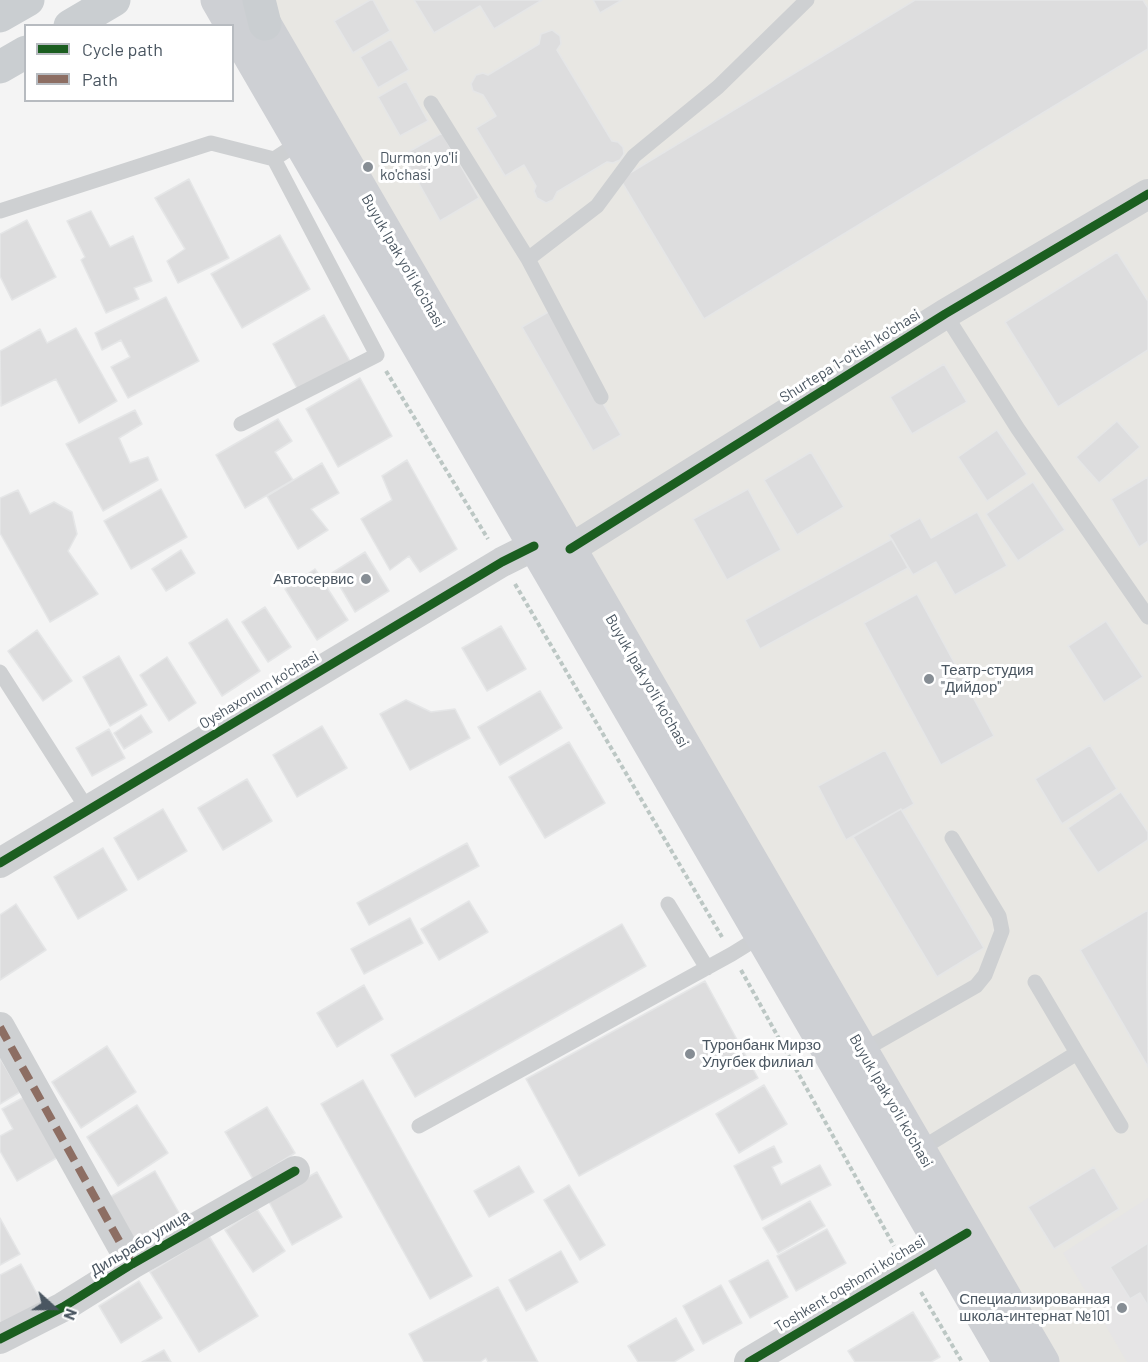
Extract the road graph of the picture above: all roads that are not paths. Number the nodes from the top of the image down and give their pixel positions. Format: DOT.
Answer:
graph roads {
  1 [pos="28,0"];
  2 [pos="114,0"];
  3 [pos="217,0"];
  4 [pos="807,0"];
  5 [pos="258,8"];
  6 [pos="0,16"];
  7 [pos="73,24"];
  8 [pos="231,24"];
  9 [pos="234,31"];
  10 [pos="24,53"];
  11 [pos="0,67"];
  12 [pos="431,104"];
  13 [pos="287,150"];
  14 [pos="1148,194"];
  15 [pos="0,211"];
  16 [pos="528,259"];
  17 [pos="945,314"];
  18 [pos="601,397"];
  19 [pos="241,424"];
  20 [pos="552,548"];
  21 [pos="1148,617"];
  22 [pos="0,672"];
  23 [pos="88,810"];
  24 [pos="952,838"];
  25 [pos="0,863"];
  26 [pos="668,904"];
  27 [pos="761,936"];
  28 [pos="707,968"];
  29 [pos="1035,982"];
  30 [pos="0,1027"];
  31 [pos="862,1051"];
  32 [pos="1077,1053"];
  33 [pos="419,1126"];
  34 [pos="1121,1126"];
  35 [pos="919,1150"];
  36 [pos="295,1171"];
  37 [pos="955,1240"];
  38 [pos="132,1264"];
  39 [pos="0,1339"];
  40 [pos="749,1362"];
  41 [pos="1009,1362"];
  42 [pos="1042,1362"];
  1 -- 6 [label="main road"];
  2 -- 7 [label="main road"];
  3 -- 8 [label="main road, Buyuk Ipak yo'li ko'chasi"];
  4 -- 16 [label="lane"];
  5 -- 20 [label="main road, Buyuk Ipak yo'li ko'chasi"];
  9 -- 13 [label="main road, Buyuk Ipak yo'li ko'chasi"];
  10 -- 11 [label="main road"];
  12 -- 16 [label="lane"];
  13 -- 15 [label="lane"];
  13 -- 19 [label="lane"];
  13 -- 20 [label="main road, Buyuk Ipak yo'li ko'chasi"];
  14 -- 17 [label="street, Shurtepa 1-o'tish ko'chasi"];
  16 -- 18 [label="lane"];
  17 -- 20 [label="street, Shurtepa 1-o'tish ko'chasi"];
  17 -- 21 [label="lane"];
  20 -- 23 [label="street, Oyshaxonum ko'chasi"];
  20 -- 27 [label="main road, Buyuk Ipak yo'li ko'chasi"];
  20 -- 31 [label="main road, Buyuk Ipak yo'li ko'chasi"];
  22 -- 23 [label="lane"];
  23 -- 25 [label="street, Oyshaxonum ko'chasi"];
  24 -- 31 [label="lane"];
  26 -- 28 [label="lane"];
  27 -- 28 [label="lane"];
  27 -- 37 [label="main road, Buyuk Ipak yo'li ko'chasi"];
  28 -- 33 [label="lane"];
  29 -- 32 [label="lane"];
  30 -- 38 [label="street, Дильрабо улица"];
  31 -- 35 [label="main road, Buyuk Ipak yo'li ko'chasi"];
  32 -- 34 [label="lane"];
  32 -- 35 [label="lane"];
  35 -- 37 [label="main road, Buyuk Ipak yo'li ko'chasi"];
  36 -- 38 [label="street, Дильрабо улица"];
  37 -- 40 [label="street, Toshkent oqshomi ko'chasi"];
  37 -- 41 [label="main road, Buyuk Ipak yo'li ko'chasi"];
  37 -- 42 [label="main road, Buyuk Ipak yo'li ko'chasi"];
  38 -- 39 [label="street, Дильрабо улица"];
}
